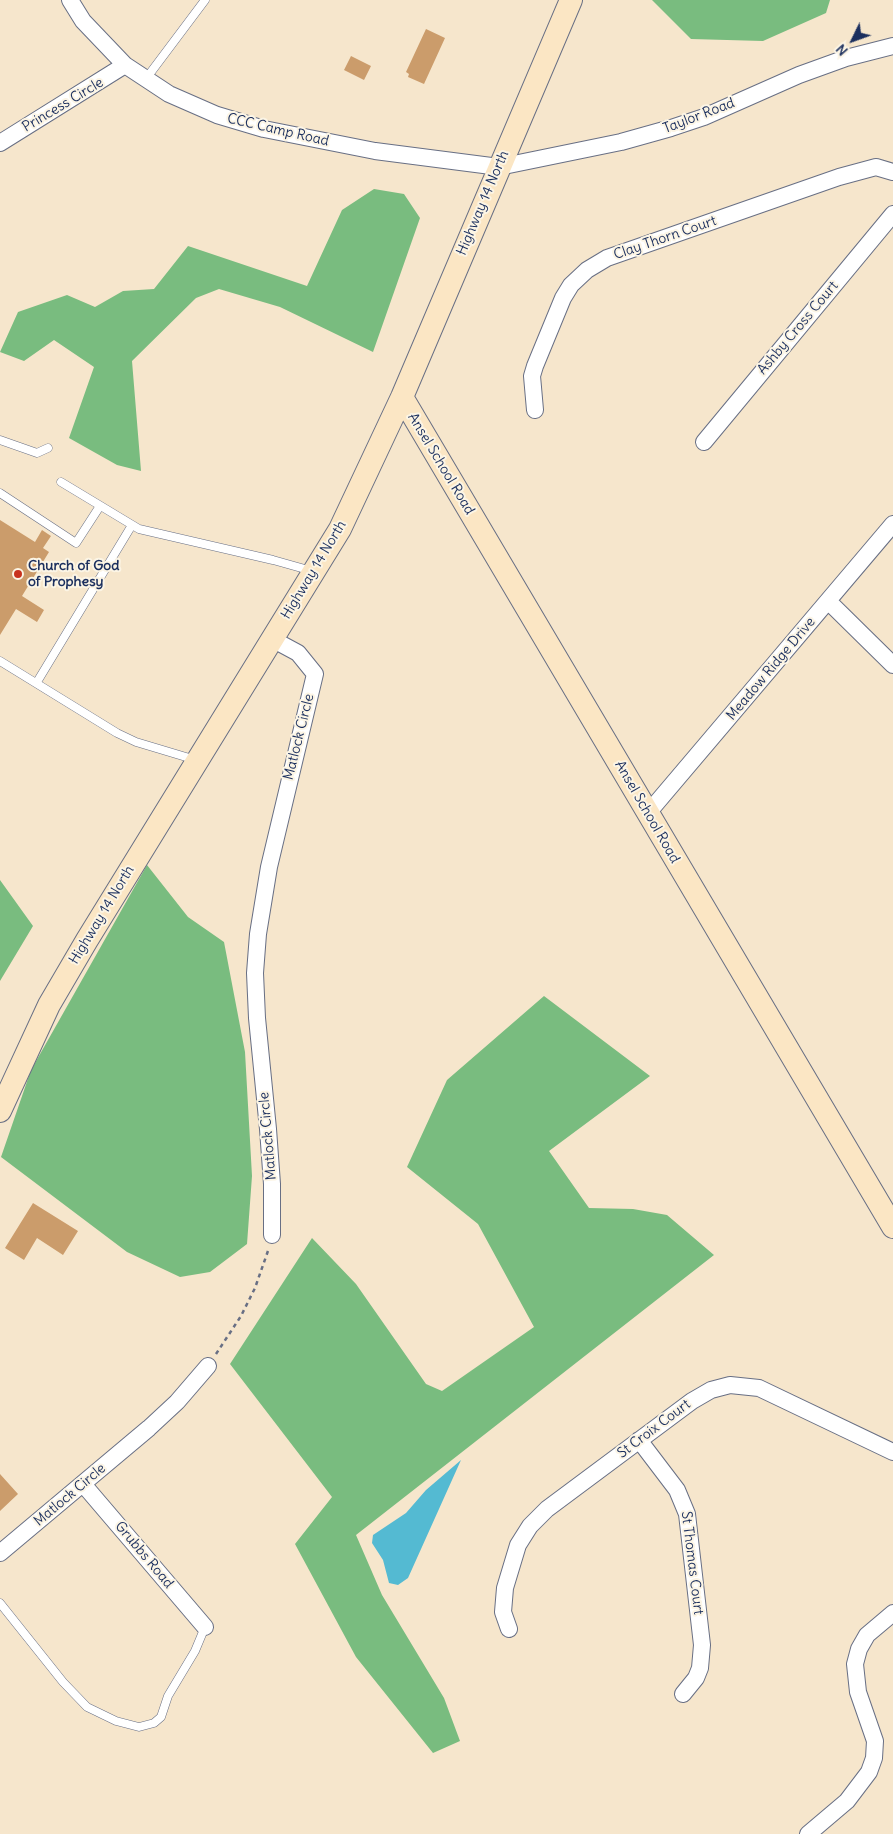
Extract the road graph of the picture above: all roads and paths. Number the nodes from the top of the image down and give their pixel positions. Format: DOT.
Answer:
graph roads {
  1 [pos="70,0"];
  2 [pos="205,0"];
  3 [pos="570,0"];
  4 [pos="893,46"];
  5 [pos="124,65"];
  6 [pos="146,80"];
  7 [pos="0,143"];
  8 [pos="499,167"];
  9 [pos="893,172"];
  10 [pos="893,214"];
  11 [pos="402,397"];
  12 [pos="535,410"];
  13 [pos="0,440"];
  14 [pos="704,442"];
  15 [pos="48,448"];
  16 [pos="62,482"];
  17 [pos="0,493"];
  18 [pos="100,506"];
  19 [pos="893,524"];
  20 [pos="132,525"];
  21 [pos="314,572"];
  22 [pos="828,601"];
  23 [pos="272,639"];
  24 [pos="0,661"];
  25 [pos="893,665"];
  26 [pos="36,682"];
  27 [pos="198,760"];
  28 [pos="648,813"];
  29 [pos="0,1111"];
  30 [pos="893,1227"];
  31 [pos="272,1235"];
  32 [pos="208,1366"];
  33 [pos="640,1440"];
  34 [pos="893,1452"];
  35 [pos="83,1484"];
  36 [pos="0,1553"];
  37 [pos="0,1603"];
  38 [pos="893,1613"];
  39 [pos="205,1627"];
  40 [pos="508,1629"];
  41 [pos="683,1694"];
  42 [pos="808,1834"];
  1 -- 5 [label="street, CCC Camp Road"];
  2 -- 6 [label="lane"];
  3 -- 8 [label="main road, Highway 14 North"];
  4 -- 8 [label="street, Taylor Road"];
  5 -- 6 [label="street, CCC Camp Road"];
  5 -- 7 [label="street, Princess Circle"];
  6 -- 8 [label="street, CCC Camp Road"];
  8 -- 11 [label="main road, Highway 14 North"];
  9 -- 12 [label="street, Clay Thorn Court"];
  10 -- 14 [label="street, Ashby Cross Court"];
  11 -- 21 [label="main road, Highway 14 North"];
  11 -- 28 [label="main road, Ansel School Road"];
  13 -- 15 [label="lane"];
  16 -- 18 [label="lane"];
  17 -- 18 [label="lane"];
  18 -- 20 [label="lane"];
  19 -- 22 [label="street, Meadow Ridge Drive"];
  20 -- 21 [label="lane"];
  20 -- 26 [label="lane"];
  21 -- 23 [label="main road, Highway 14 North"];
  22 -- 25 [label="street"];
  22 -- 28 [label="street, Meadow Ridge Drive"];
  23 -- 27 [label="main road, Highway 14 North"];
  23 -- 31 [label="street, Matlock Circle"];
  24 -- 26 [label="lane"];
  26 -- 27 [label="lane"];
  27 -- 29 [label="main road, Highway 14 North"];
  28 -- 30 [label="main road, Ansel School Road"];
  31 -- 32 [label="path"];
  32 -- 35 [label="street, Matlock Circle"];
  33 -- 34 [label="street, St Croix Court"];
  33 -- 40 [label="street, St Croix Court"];
  33 -- 41 [label="street, St Thomas Court"];
  35 -- 36 [label="street, Matlock Circle"];
  35 -- 39 [label="street, Grubbs Road"];
  37 -- 39 [label="lane"];
  38 -- 42 [label="street"];
}
